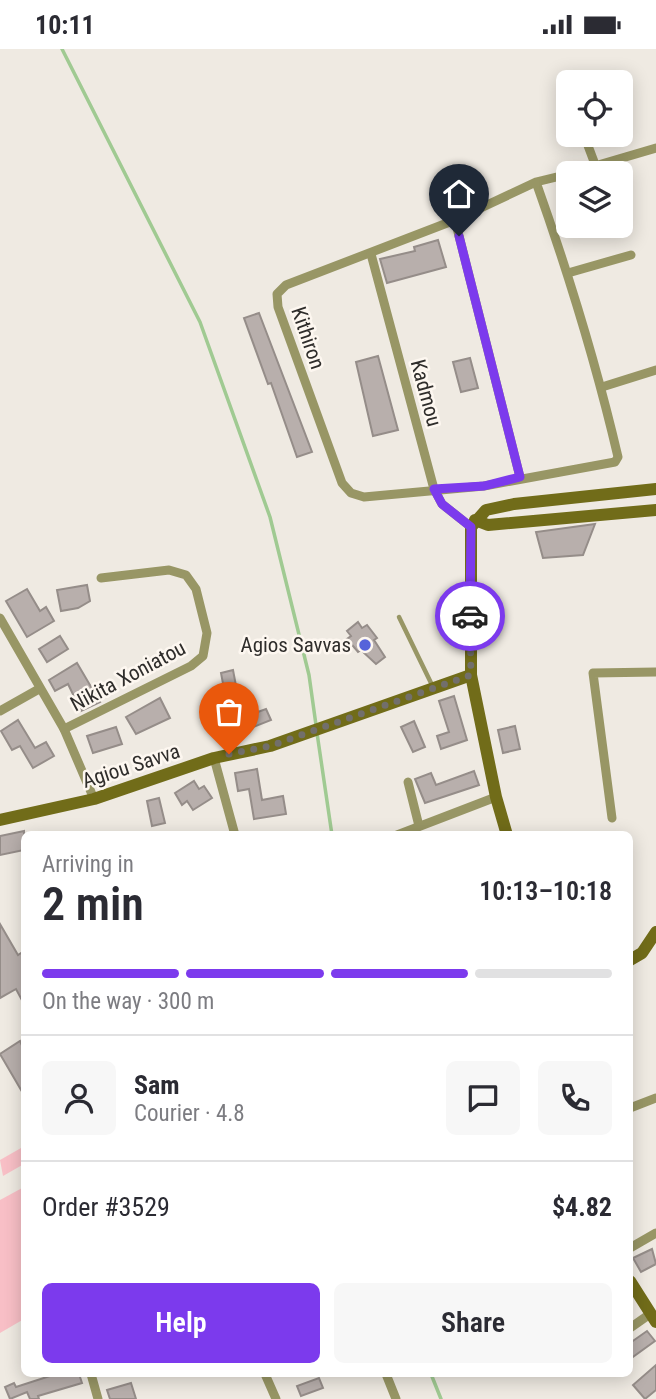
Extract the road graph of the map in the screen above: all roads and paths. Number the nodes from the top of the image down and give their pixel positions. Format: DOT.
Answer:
graph roads {
  1 [pos="655,151"];
  2 [pos="618,161"];
  3 [pos="556,177"];
  4 [pos="536,182"];
  5 [pos="456,220"];
  6 [pos="371,254"];
  7 [pos="631,255"];
  8 [pos="568,273"];
  9 [pos="656,370"];
  10 [pos="602,387"];
  11 [pos="520,477"];
  12 [pos="434,489"];
  13 [pos="656,489"];
  14 [pos="656,510"];
  15 [pos="473,524"];
  16 [pos="101,578"];
  17 [pos="399,617"];
  18 [pos="0,618"];
  19 [pos="656,672"];
  20 [pos="471,675"];
  21 [pos="39,689"];
  22 [pos="433,689"];
  23 [pos="0,711"];
  24 [pos="64,729"];
  25 [pos="214,758"];
  26 [pos="408,782"];
  27 [pos="496,797"];
  28 [pos="94,799"];
  29 [pos="612,818"];
  30 [pos="0,820"];
  31 [pos="419,826"];
  32 [pos="234,831"];
  33 [pos="407,831"];
  34 [pos="507,831"];
  35 [pos="654,942"];
  36 [pos="633,958"];
  37 [pos="656,1098"];
  38 [pos="633,1107"];
  39 [pos="656,1233"];
  40 [pos="633,1246"];
  41 [pos="633,1288"];
  42 [pos="653,1318"];
  43 [pos="633,1327"];
  44 [pos="92,1377"];
  45 [pos="266,1377"];
  46 [pos="387,1377"];
  47 [pos="98,1399"];
  48 [pos="276,1399"];
  49 [pos="396,1399"];
  1 -- 2 [label="street, Kithiron"];
  3 -- 4 [label="street, Kithiron"];
  4 -- 5 [label="street, Kithiron"];
  4 -- 8 [label="street"];
  5 -- 6 [label="street, Kithiron"];
  5 -- 11 [label="street"];
  6 -- 12 [label="street, Kadmou"];
  6 -- 12 [label="street, Kithiron"];
  7 -- 8 [label="street"];
  8 -- 10 [label="street"];
  9 -- 10 [label="street"];
  10 -- 11 [label="street"];
  11 -- 12 [label="street"];
  12 -- 15 [label="street, Kadmou"];
  13 -- 15 [label="main road"];
  14 -- 15 [label="main road"];
  15 -- 20 [label="main road"];
  16 -- 24 [label="street, Nikita Xoniatou"];
  17 -- 22 [label="lane"];
  18 -- 21 [label="street"];
  19 -- 29 [label="street"];
  20 -- 22 [label="main road, Agiou Savva"];
  20 -- 27 [label="main road"];
  21 -- 23 [label="street"];
  21 -- 24 [label="street"];
  22 -- 25 [label="main road, Agiou Savva"];
  24 -- 28 [label="street"];
  25 -- 28 [label="main road, Agiou Savva"];
  25 -- 32 [label="street"];
  26 -- 31 [label="street"];
  27 -- 31 [label="street"];
  27 -- 34 [label="main road"];
  28 -- 30 [label="main road, Agiou Savva"];
  31 -- 33 [label="street"];
  35 -- 36 [label="main road"];
  37 -- 38 [label="street"];
  39 -- 40 [label="street"];
  41 -- 42 [label="main road"];
  42 -- 43 [label="street"];
  44 -- 47 [label="street"];
  45 -- 48 [label="street"];
  46 -- 49 [label="street"];
}
